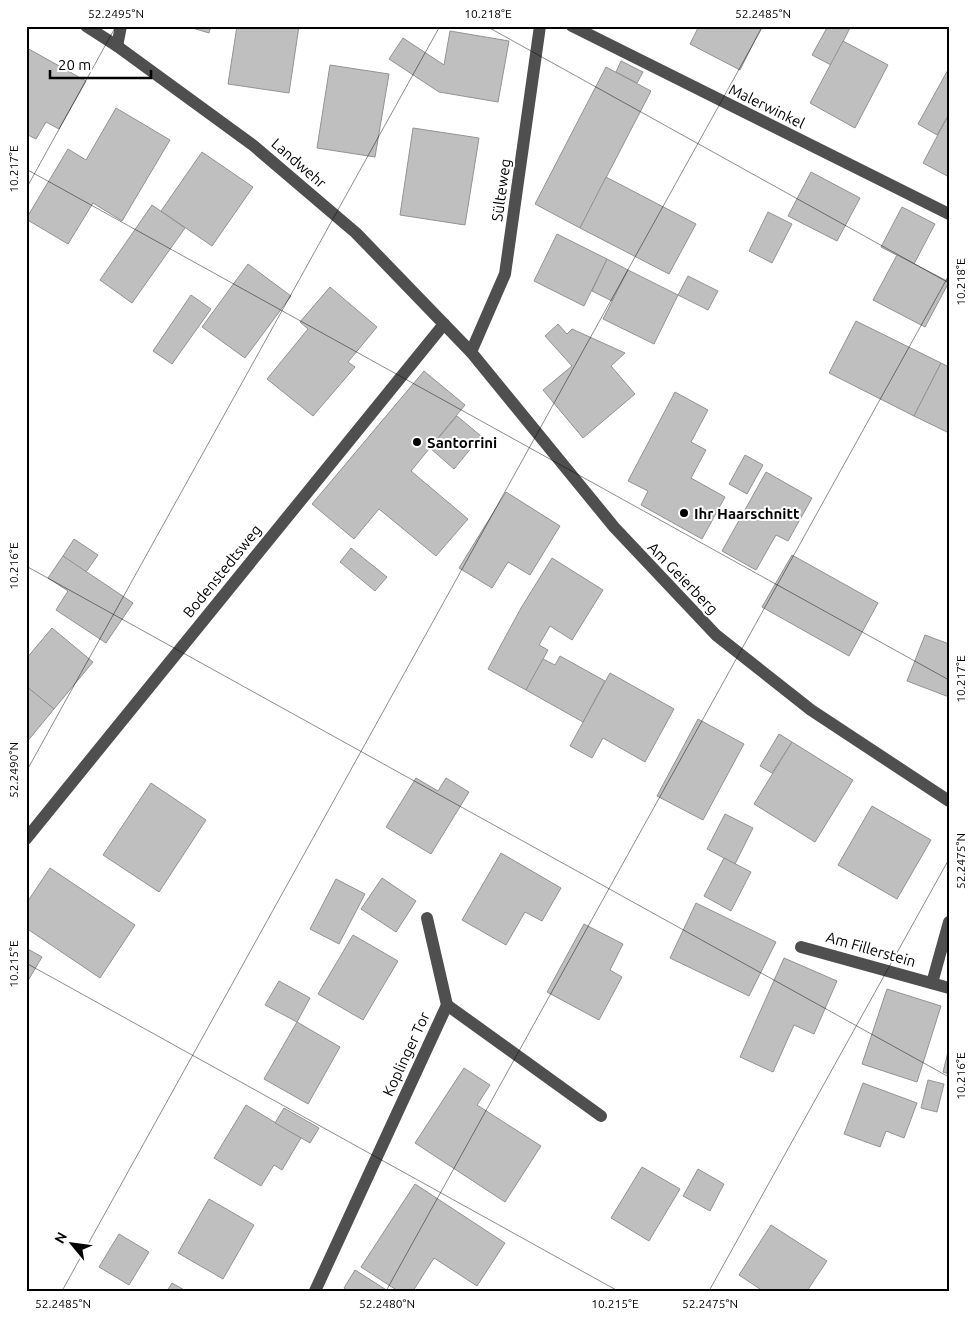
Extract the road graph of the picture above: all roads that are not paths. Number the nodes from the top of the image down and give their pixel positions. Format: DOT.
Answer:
graph roads {
  1 [pos="86,26"];
  2 [pos="121,26"];
  3 [pos="540,26"];
  4 [pos="572,26"];
  5 [pos="117,46"];
  6 [pos="949,214"];
  7 [pos="444,324"];
  8 [pos="471,352"];
  9 [pos="949,801"];
  10 [pos="26,840"];
  11 [pos="427,918"];
  12 [pos="949,922"];
  13 [pos="801,946"];
  14 [pos="932,983"];
  15 [pos="949,988"];
  16 [pos="447,1005"];
  17 [pos="601,1116"];
  18 [pos="315,1291"];
  1 -- 5 [label="street, Landwehr"];
  2 -- 5 [label="street"];
  3 -- 8 [label="street, Sülteweg"];
  4 -- 6 [label="street, Malerwinkel"];
  5 -- 7 [label="street, Landwehr"];
  7 -- 8 [label="street, Am Geierberg"];
  7 -- 10 [label="street, Bodenstedtsweg"];
  8 -- 9 [label="street, Am Geierberg"];
  11 -- 16 [label="street"];
  12 -- 14 [label="street, Am Fillerstein"];
  13 -- 14 [label="street, Am Fillerstein"];
  14 -- 15 [label="street, Am Fillerstein"];
  16 -- 17 [label="street, Koplinger Tor"];
  16 -- 18 [label="street, Koplinger Tor"];
}
